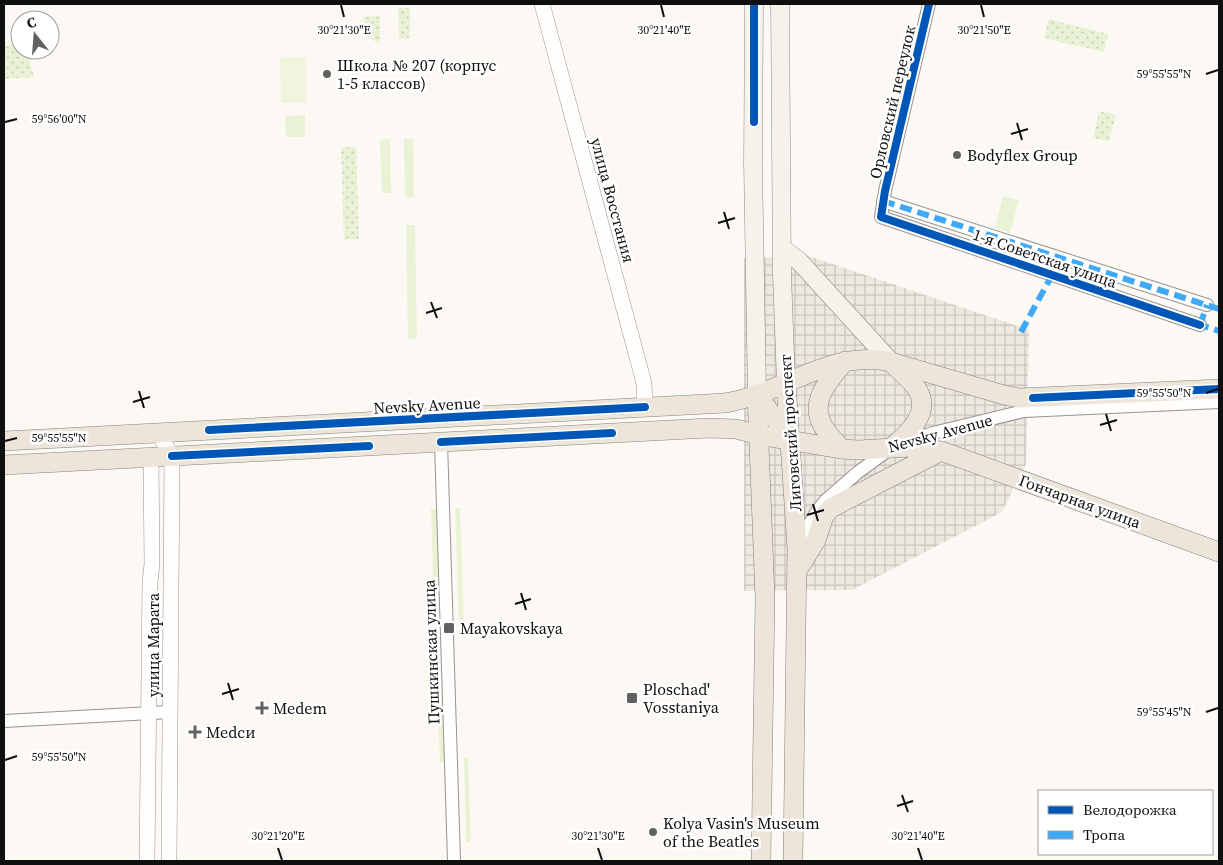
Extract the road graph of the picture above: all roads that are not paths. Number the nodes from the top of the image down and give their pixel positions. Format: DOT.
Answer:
graph roads {
  1 [pos="542,4"];
  2 [pos="754,4"];
  3 [pos="780,4"];
  4 [pos="929,4"];
  5 [pos="882,208"];
  6 [pos="782,248"];
  7 [pos="1207,305"];
  8 [pos="1200,325"];
  9 [pos="845,361"];
  10 [pos="891,362"];
  11 [pos="786,383"];
  12 [pos="1219,389"];
  13 [pos="757,394"];
  14 [pos="1219,402"];
  15 [pos="645,406"];
  16 [pos="158,432"];
  17 [pos="760,435"];
  18 [pos="4,441"];
  19 [pos="790,441"];
  20 [pos="441,442"];
  21 [pos="891,448"];
  22 [pos="841,449"];
  23 [pos="941,451"];
  24 [pos="172,456"];
  25 [pos="151,458"];
  26 [pos="4,465"];
  27 [pos="797,548"];
  28 [pos="1219,552"];
  29 [pos="797,572"];
  30 [pos="170,712"];
  31 [pos="148,713"];
  32 [pos="4,721"];
  33 [pos="763,771"];
  34 [pos="794,772"];
  35 [pos="147,861"];
  36 [pos="169,861"];
  37 [pos="454,861"];
  38 [pos="761,861"];
  39 [pos="793,861"];
  1 -- 15 [label="street, улица Восстания"];
  2 -- 13 [label="main road, Лиговский проспект"];
  3 -- 6 [label="main road, Лиговский проспект"];
  4 -- 5 [label="street, Орловский переулок"];
  5 -- 7 [label="street, 1-я Советская улица"];
  5 -- 8 [label="street, 1-я Советская улица"];
  6 -- 10 [label="main road"];
  6 -- 11 [label="main road, Лиговский проспект"];
  9 -- 10 [label="main road, Nevsky Avenue"];
  9 -- 11 [label="main road, Nevsky Avenue"];
  9 -- 22 [label="main road"];
  10 -- 12 [label="main road, Nevsky Avenue"];
  10 -- 21 [label="main road"];
  11 -- 13 [label="main road, Nevsky Avenue"];
  11 -- 19 [label="main road, Лиговский проспект"];
  13 -- 15 [label="main road, Nevsky Avenue"];
  13 -- 17 [label="main road, Лиговский проспект"];
  13 -- 19 [label="main road"];
  14 -- 21 [label="street, Nevsky Avenue"];
  15 -- 16 [label="main road, Nevsky Avenue"];
  16 -- 18 [label="main road, Nevsky Avenue"];
  16 -- 24 [label="street"];
  17 -- 19 [label="main road, Nevsky Avenue"];
  17 -- 20 [label="main road, Nevsky Avenue"];
  17 -- 33 [label="main road, Лиговский проспект"];
  19 -- 22 [label="main road, Nevsky Avenue"];
  19 -- 27 [label="main road, Лиговский проспект"];
  20 -- 24 [label="main road, Nevsky Avenue"];
  20 -- 37 [label="street, Пушкинская улица"];
  21 -- 22 [label="main road, Nevsky Avenue"];
  21 -- 23 [label="main road, Гончарная улица"];
  21 -- 27 [label="street"];
  23 -- 28 [label="main road, Гончарная улица"];
  23 -- 29 [label="main road"];
  24 -- 25 [label="main road, Nevsky Avenue"];
  24 -- 30 [label="street, улица Марата"];
  25 -- 26 [label="main road, Nevsky Avenue"];
  25 -- 31 [label="street, улица Марата"];
  27 -- 29 [label="main road, Лиговский проспект"];
  29 -- 34 [label="main road, Лиговский проспект"];
  30 -- 31 [label="street"];
  30 -- 36 [label="street, улица Марата"];
  31 -- 32 [label="street"];
  31 -- 35 [label="street, улица Марата"];
  33 -- 34 [label="main road"];
  33 -- 38 [label="main road, Лиговский проспект"];
  34 -- 39 [label="main road, Лиговский проспект"];
}
